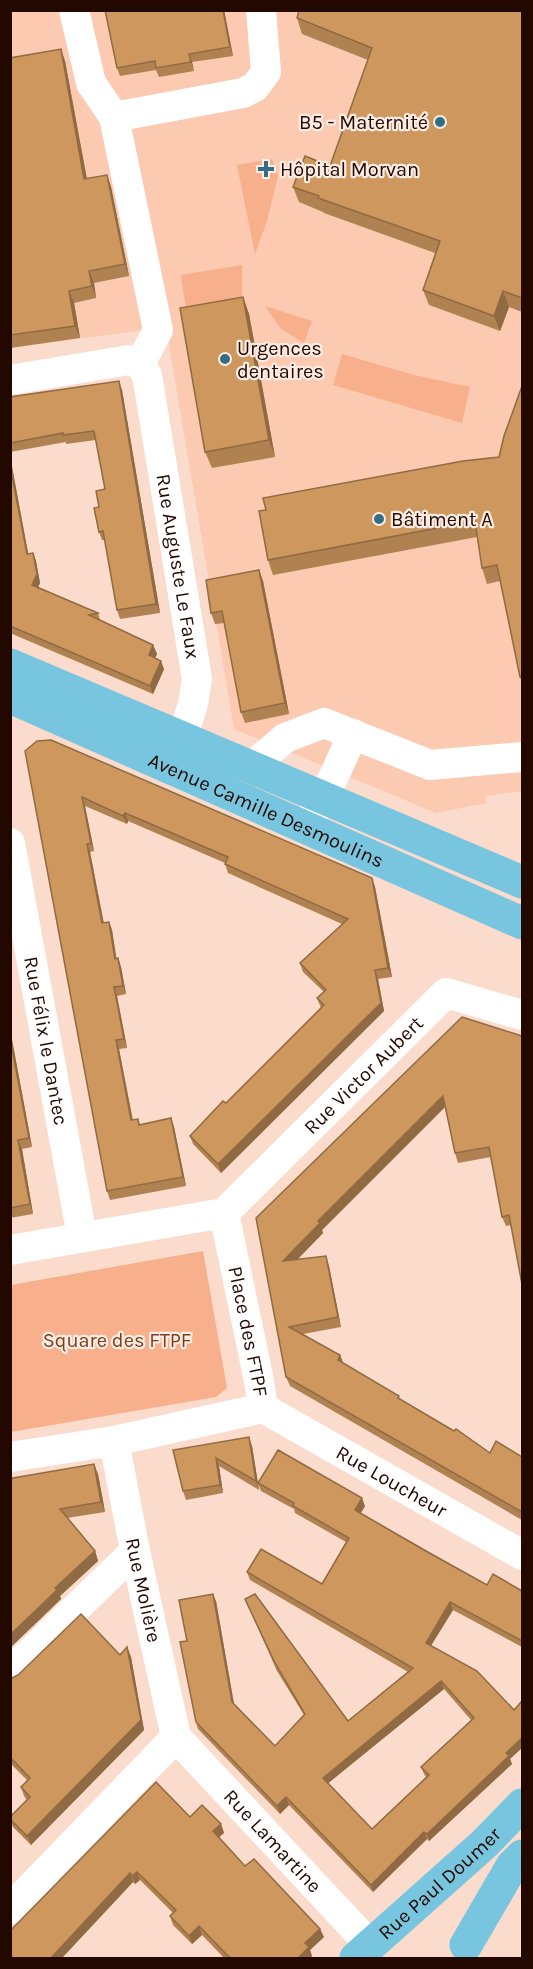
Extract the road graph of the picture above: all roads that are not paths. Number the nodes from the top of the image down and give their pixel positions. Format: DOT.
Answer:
graph roads {
  1 [pos="74,10"];
  2 [pos="261,10"];
  3 [pos="114,117"];
  4 [pos="140,364"];
  5 [pos="10,380"];
  6 [pos="10,665"];
  7 [pos="10,697"];
  8 [pos="353,734"];
  9 [pos="177,753"];
  10 [pos="522,757"];
  11 [pos="251,767"];
  12 [pos="323,798"];
  13 [pos="305,827"];
  14 [pos="10,843"];
  15 [pos="522,882"];
  16 [pos="522,923"];
  17 [pos="522,1015"];
  18 [pos="224,1213"];
  19 [pos="82,1236"];
  20 [pos="10,1250"];
  21 [pos="263,1408"];
  22 [pos="114,1441"];
  23 [pos="10,1457"];
  24 [pos="135,1551"];
  25 [pos="522,1555"];
  26 [pos="10,1672"];
  27 [pos="176,1737"];
  28 [pos="522,1805"];
  29 [pos="522,1817"];
  30 [pos="484,1844"];
  31 [pos="522,1856"];
  32 [pos="522,1893"];
  33 [pos="10,1909"];
  34 [pos="363,1952"];
  35 [pos="458,1952"];
  1 -- 3 [label="street"];
  2 -- 3 [label="street"];
  3 -- 4 [label="street"];
  4 -- 5 [label="street"];
  4 -- 9 [label="street, Rue Auguste Le Faux"];
  6 -- 9 [label="main road, Avenue Camille Desmoulins"];
  7 -- 9 [label="main road, Avenue Camille Desmoulins"];
  8 -- 10 [label="street"];
  8 -- 11 [label="street"];
  8 -- 12 [label="street"];
  9 -- 11 [label="main road, Avenue Camille Desmoulins"];
  9 -- 13 [label="main road, Avenue Camille Desmoulins"];
  11 -- 12 [label="main road, Avenue Camille Desmoulins"];
  12 -- 13 [label="street"];
  12 -- 15 [label="main road, Avenue Camille Desmoulins"];
  13 -- 16 [label="main road, Avenue Camille Desmoulins"];
  14 -- 19 [label="street, Rue Félix le Dantec"];
  17 -- 18 [label="street, Rue Victor Aubert"];
  18 -- 19 [label="street"];
  18 -- 21 [label="street, Place des FTPF"];
  19 -- 20 [label="street"];
  21 -- 22 [label="street, Place des FTPF"];
  21 -- 25 [label="street, Rue Loucheur"];
  22 -- 23 [label="street, Place des FTPF"];
  22 -- 24 [label="street, Rue Molière"];
  24 -- 26 [label="street"];
  24 -- 27 [label="street, Rue Molière"];
  27 -- 33 [label="street"];
  27 -- 34 [label="street, Rue Lamartine"];
  28 -- 30 [label="main road, Rue Paul Doumer"];
  29 -- 30 [label="main road"];
  30 -- 34 [label="main road, Rue Paul Doumer"];
  31 -- 35 [label="main road"];
  32 -- 35 [label="main road"];
}
